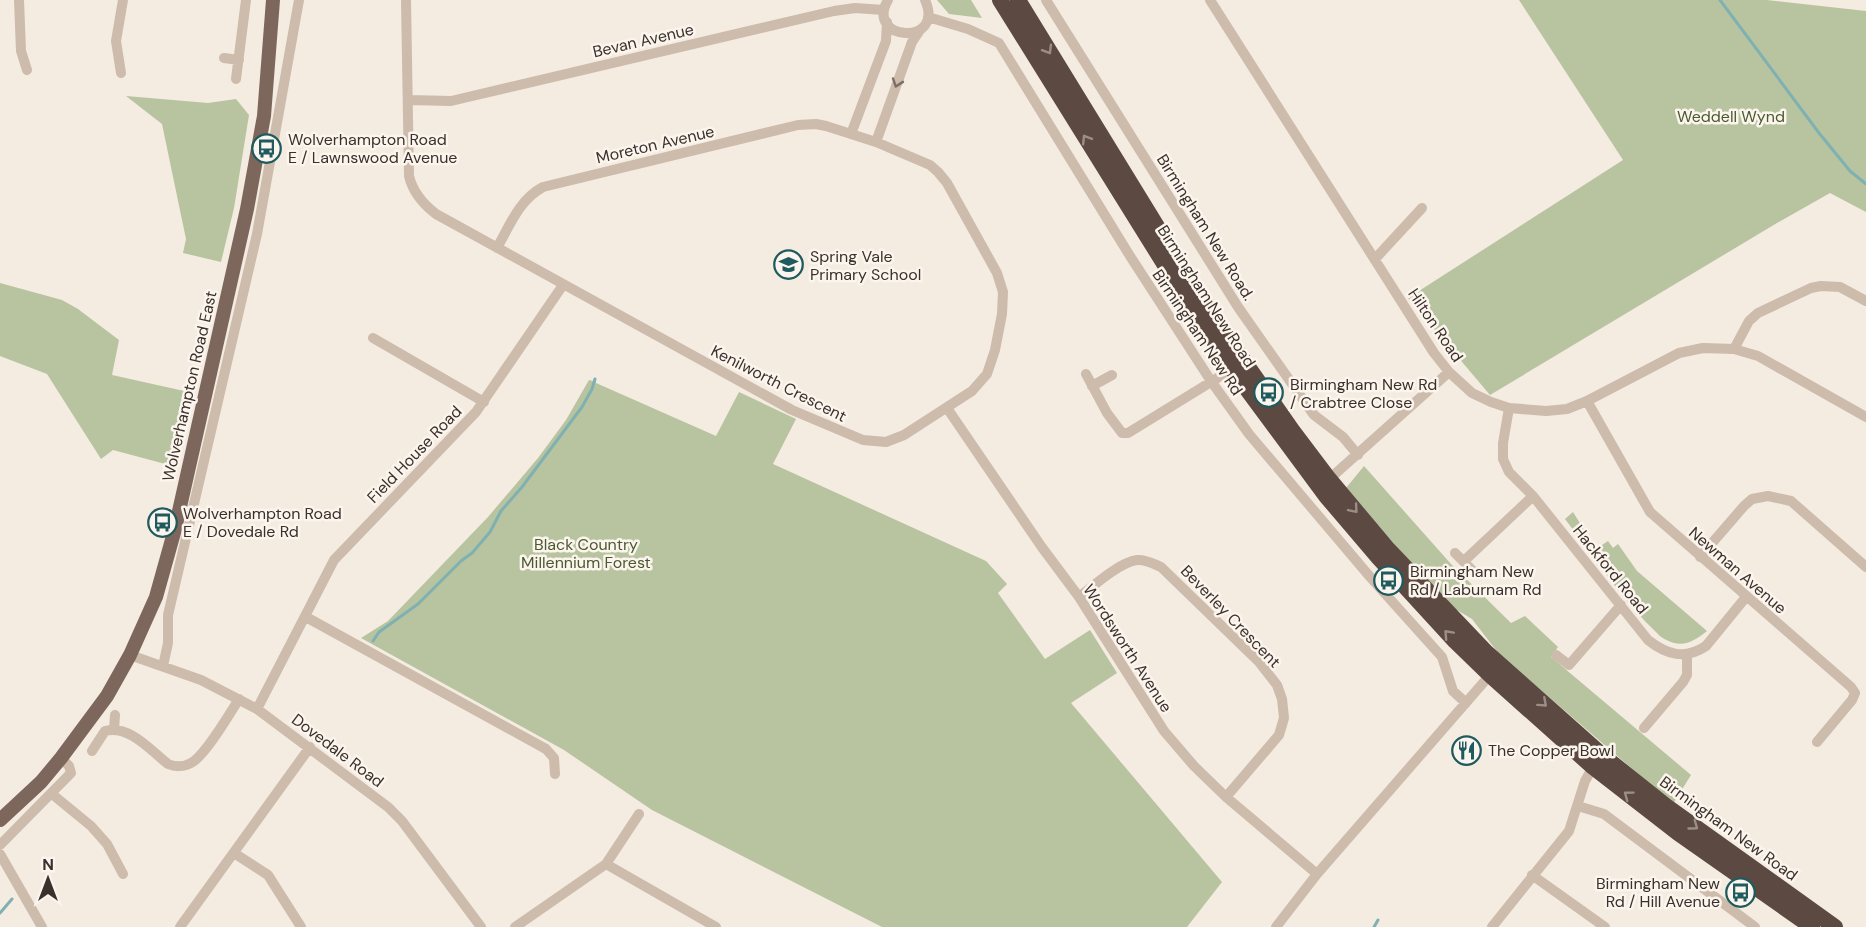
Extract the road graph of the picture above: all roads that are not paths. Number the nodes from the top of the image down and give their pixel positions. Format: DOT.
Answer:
graph roads {
  1 [pos="20,0"];
  2 [pos="123,0"];
  3 [pos="246,0"];
  4 [pos="273,0"];
  5 [pos="299,0"];
  6 [pos="406,0"];
  7 [pos="925,0"];
  8 [pos="1000,0"];
  9 [pos="1018,0"];
  10 [pos="1046,0"];
  11 [pos="1210,0"];
  12 [pos="886,5"];
  13 [pos="928,17"];
  14 [pos="887,22"];
  15 [pos="920,30"];
  16 [pos="224,58"];
  17 [pos="239,60"];
  18 [pos="27,70"];
  19 [pos="121,73"];
  20 [pos="236,79"];
  21 [pos="408,100"];
  22 [pos="851,134"];
  23 [pos="876,142"];
  24 [pos="1422,208"];
  25 [pos="497,248"];
  26 [pos="1375,258"];
  27 [pos="563,285"];
  28 [pos="1866,302"];
  29 [pos="373,338"];
  30 [pos="1734,349"];
  31 [pos="1232,369"];
  32 [pos="1449,372"];
  33 [pos="1086,374"];
  34 [pos="1113,375"];
  35 [pos="1211,381"];
  36 [pos="1092,386"];
  37 [pos="1587,401"];
  38 [pos="484,402"];
  39 [pos="947,408"];
  40 [pos="1509,408"];
  41 [pos="1866,417"];
  42 [pos="1358,455"];
  43 [pos="1324,483"];
  44 [pos="1533,496"];
  45 [pos="1455,553"];
  46 [pos="1700,557"];
  47 [pos="1464,561"];
  48 [pos="1866,567"];
  49 [pos="1472,570"];
  50 [pos="1079,597"];
  51 [pos="1746,597"];
  52 [pos="1621,605"];
  53 [pos="306,616"];
  54 [pos="1687,654"];
  55 [pos="130,655"];
  56 [pos="1556,655"];
  57 [pos="163,666"];
  58 [pos="1494,670"];
  59 [pos="239,699"];
  60 [pos="1466,703"];
  61 [pos="257,708"];
  62 [pos="115,715"];
  63 [pos="1644,728"];
  64 [pos="114,730"];
  65 [pos="1816,742"];
  66 [pos="310,747"];
  67 [pos="92,751"];
  68 [pos="61,758"];
  69 [pos="1597,761"];
  70 [pos="555,774"];
  71 [pos="52,794"];
  72 [pos="1226,797"];
  73 [pos="1578,806"];
  74 [pos="639,814"];
  75 [pos="0,820"];
  76 [pos="0,845"];
  77 [pos="234,853"];
  78 [pos="0,854"];
  79 [pos="606,864"];
  80 [pos="123,874"];
  81 [pos="1317,874"];
  82 [pos="1532,875"];
  83 [pos="42,927"];
  84 [pos="180,927"];
  85 [pos="301,927"];
  86 [pos="481,927"];
  87 [pos="515,927"];
  88 [pos="716,927"];
  89 [pos="1276,927"];
  90 [pos="1492,927"];
  91 [pos="1605,927"];
  92 [pos="1755,927"];
  93 [pos="1812,927"];
  94 [pos="1835,927"];
  1 -- 18 [label="street"];
  2 -- 19 [label="street"];
  3 -- 17 [label="street"];
  4 -- 55 [label="main road, Wolverhampton Road East"];
  5 -- 57 [label="street, Wolverhampton Road East"];
  6 -- 21 [label="street, Kenilworth Crescent"];
  7 -- 13 [label="street"];
  31 -- 8 [label="highway, Birmingham New Road, one-way"];
  9 -- 43 [label="highway, Birmingham New Road, one-way"];
  10 -- 42 [label="street, Birmingham New Road."];
  11 -- 26 [label="street, Hilton Road"];
  12 -- 14 [label="street"];
  12 -- 21 [label="street, Bevan Avenue"];
  13 -- 15 [label="street"];
  13 -- 35 [label="street, Birmingham New Rd"];
  14 -- 15 [label="street"];
  14 -- 22 [label="street"];
  15 -- 23 [label="street, one-way"];
  16 -- 17 [label="street"];
  17 -- 20 [label="street"];
  21 -- 25 [label="street, Kenilworth Crescent"];
  22 -- 23 [label="street, Kenilworth Crescent"];
  22 -- 25 [label="street, Moreton Avenue"];
  23 -- 39 [label="street, Kenilworth Crescent"];
  24 -- 26 [label="street"];
  25 -- 27 [label="street, Kenilworth Crescent"];
  26 -- 32 [label="street, Hilton Road"];
  27 -- 38 [label="street, Field House Road"];
  27 -- 39 [label="street, Kenilworth Crescent"];
  28 -- 30 [label="street"];
  29 -- 38 [label="street"];
  30 -- 37 [label="street, Hilton Road"];
  30 -- 41 [label="street, Hilton Road"];
  31 -- 35 [label="street"];
  31 -- 43 [label="highway, Birmingham New Road"];
  32 -- 40 [label="street, Hilton Road"];
  32 -- 42 [label="street"];
  33 -- 36 [label="street"];
  34 -- 36 [label="street"];
  35 -- 36 [label="street"];
  35 -- 60 [label="street, Birmingham New Rd"];
  37 -- 40 [label="street, Hilton Road"];
  37 -- 46 [label="street, Newman Avenue"];
  38 -- 53 [label="street, Field House Road"];
  39 -- 50 [label="street, Wordsworth Avenue"];
  40 -- 44 [label="street, Hackford Road"];
  42 -- 43 [label="street"];
  43 -- 58 [label="highway, Birmingham New Road"];
  44 -- 47 [label="street"];
  44 -- 52 [label="street, Hackford Road"];
  45 -- 47 [label="street"];
  46 -- 48 [label="street"];
  46 -- 51 [label="street, Newman Avenue"];
  47 -- 49 [label="street"];
  50 -- 72 [label="street, Wordsworth Avenue"];
  50 -- 72 [label="street, Beverley Crescent"];
  51 -- 54 [label="street"];
  51 -- 65 [label="street, Newman Avenue"];
  52 -- 54 [label="street, Hackford Road"];
  52 -- 56 [label="street"];
  53 -- 61 [label="street, Field House Road"];
  53 -- 70 [label="street"];
  54 -- 63 [label="street"];
  55 -- 57 [label="street, Dovedale Road"];
  55 -- 68 [label="main road, Wolverhampton Road East"];
  57 -- 59 [label="street, Dovedale Road"];
  58 -- 60 [label="street"];
  58 -- 69 [label="highway, Birmingham New Road"];
  59 -- 61 [label="street, Dovedale Road"];
  59 -- 64 [label="street"];
  60 -- 81 [label="street"];
  61 -- 66 [label="street, Dovedale Road"];
  62 -- 64 [label="street"];
  64 -- 67 [label="street"];
  66 -- 77 [label="street"];
  66 -- 86 [label="street, Dovedale Road"];
  68 -- 71 [label="street"];
  68 -- 75 [label="main road, Wolverhampton Road East"];
  69 -- 73 [label="street"];
  93 -- 69 [label="highway, Birmingham New Road, one-way"];
  69 -- 94 [label="highway, Birmingham New Road, one-way"];
  71 -- 76 [label="street"];
  71 -- 80 [label="street"];
  72 -- 81 [label="street, Wordsworth Avenue"];
  73 -- 82 [label="street"];
  73 -- 92 [label="street"];
  74 -- 79 [label="street"];
  77 -- 84 [label="street"];
  77 -- 85 [label="street"];
  78 -- 83 [label="street"];
  79 -- 87 [label="street"];
  79 -- 88 [label="street"];
  81 -- 89 [label="street"];
  82 -- 90 [label="street"];
  82 -- 91 [label="street"];
}
